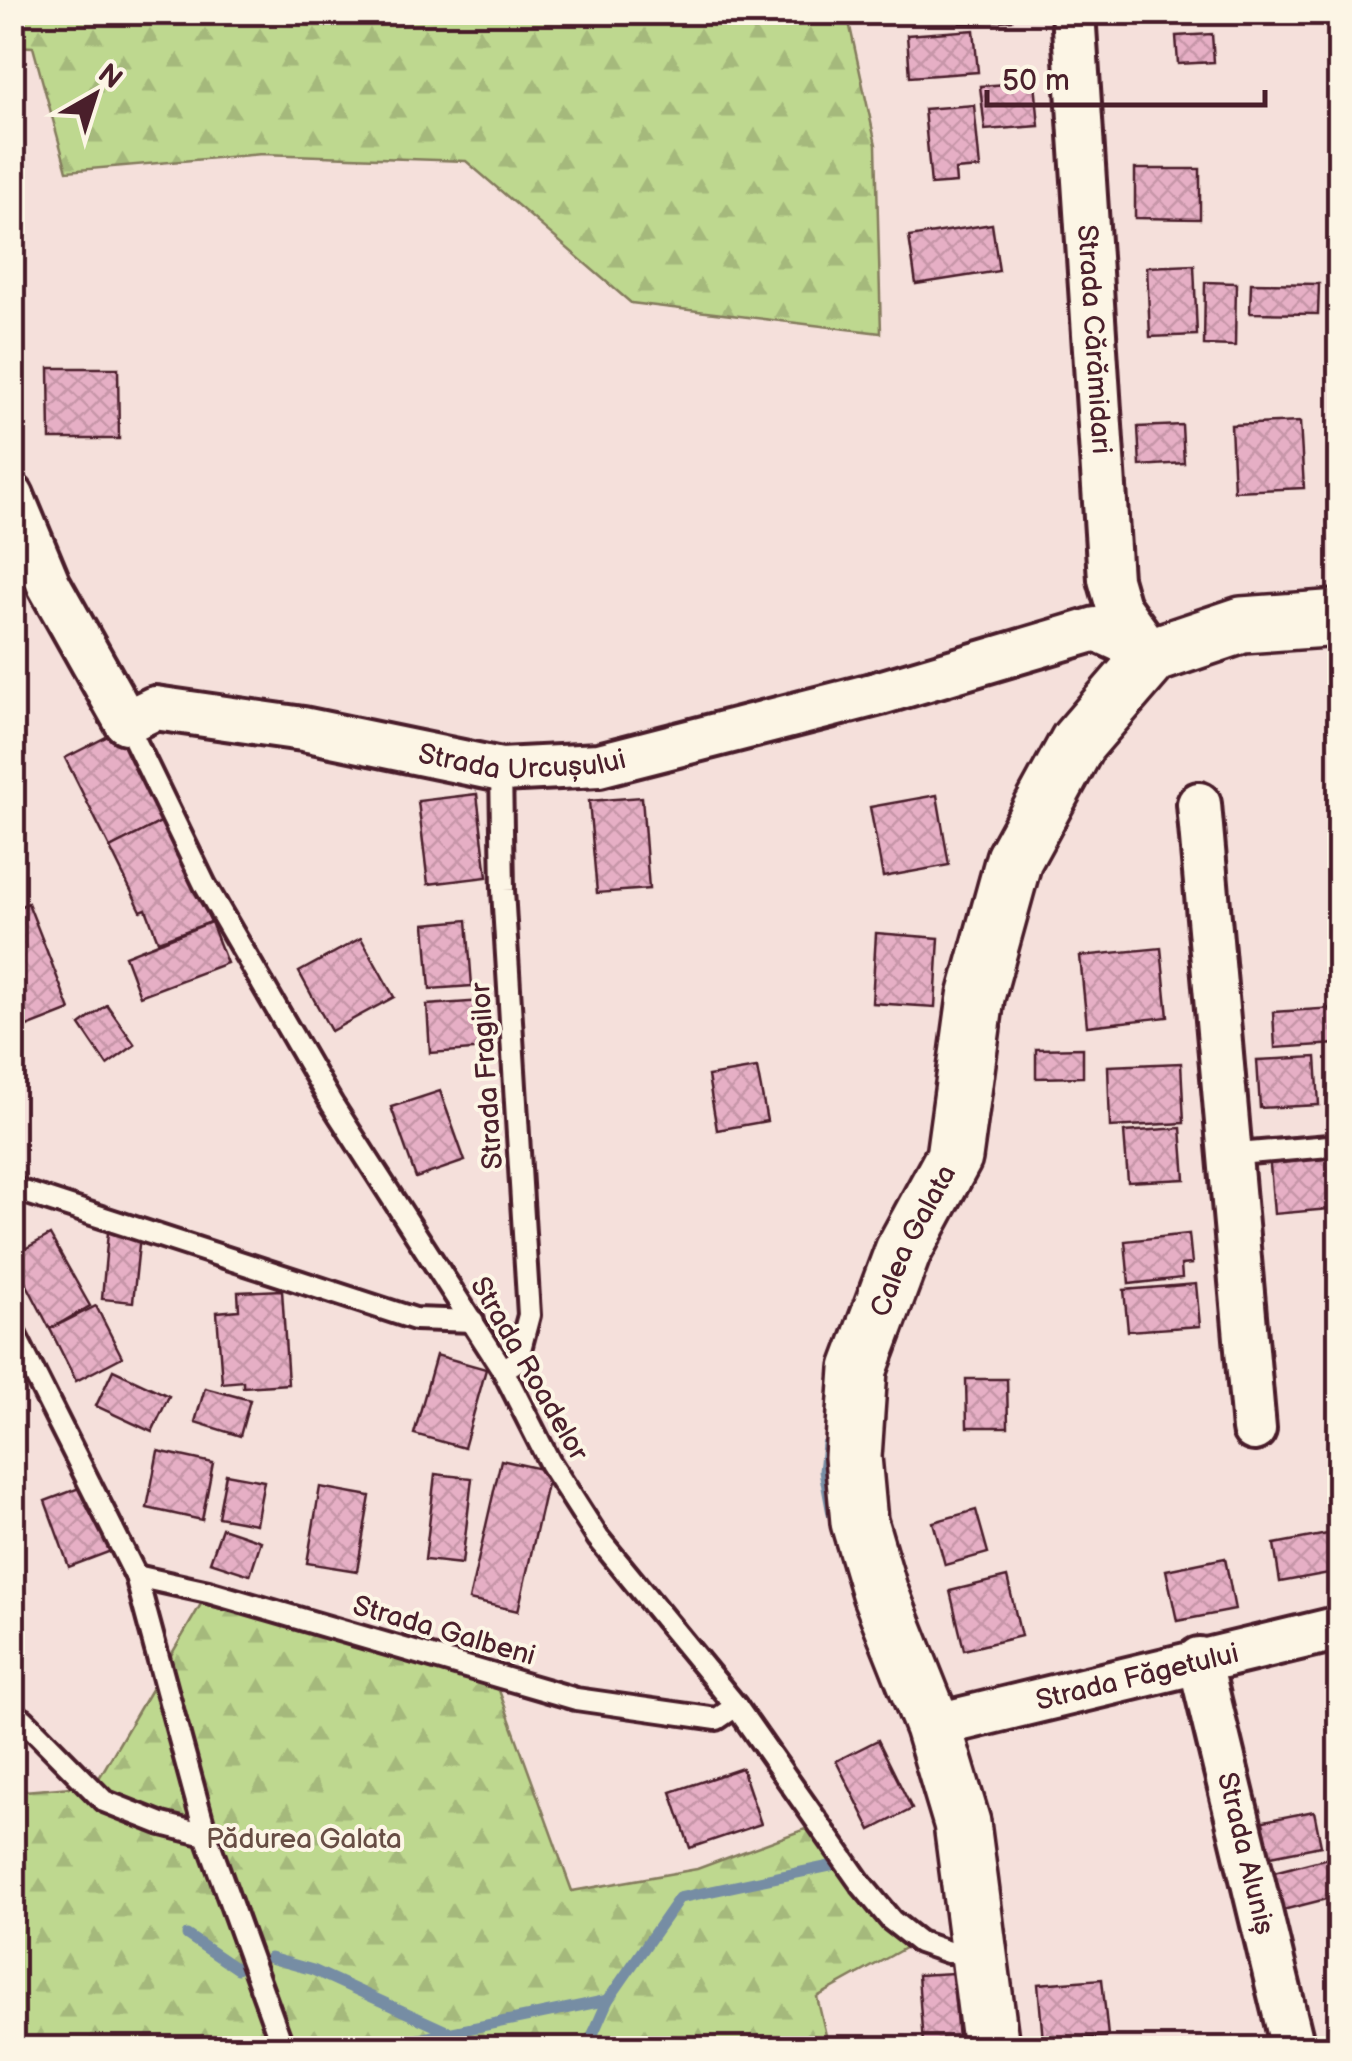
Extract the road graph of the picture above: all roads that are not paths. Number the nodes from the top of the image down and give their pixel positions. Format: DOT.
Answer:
graph roads {
  1 [pos="1073,12"];
  2 [pos="12,496"];
  3 [pos="1340,618"];
  4 [pos="1153,655"];
  5 [pos="126,722"];
  6 [pos="501,770"];
  7 [pos="1199,804"];
  8 [pos="1340,1145"];
  9 [pos="1226,1154"];
  10 [pos="12,1188"];
  11 [pos="472,1321"];
  12 [pos="12,1329"];
  13 [pos="503,1370"];
  14 [pos="1254,1429"];
  15 [pos="136,1576"];
  16 [pos="1340,1628"];
  17 [pos="1199,1659"];
  18 [pos="736,1706"];
  19 [pos="12,1714"];
  20 [pos="933,1726"];
  21 [pos="206,1835"];
  22 [pos="982,1954"];
  23 [pos="283,2048"];
  24 [pos="991,2048"];
  25 [pos="1294,2048"];
  1 -- 4 [label="street, Strada Cărămidari"];
  2 -- 5 [label="street"];
  3 -- 4 [label="street"];
  4 -- 6 [label="street, Strada Urcușului"];
  4 -- 20 [label="street, Calea Galata"];
  5 -- 6 [label="street, Strada Urcușului"];
  5 -- 11 [label="lane, Strada Roadelor"];
  6 -- 13 [label="lane, Strada Fragilor"];
  7 -- 9 [label="street"];
  8 -- 9 [label="lane"];
  9 -- 14 [label="street"];
  10 -- 11 [label="lane"];
  11 -- 13 [label="lane, Strada Roadelor"];
  12 -- 15 [label="lane"];
  13 -- 18 [label="lane, Strada Roadelor"];
  15 -- 18 [label="lane, Strada Galbeni"];
  15 -- 21 [label="lane"];
  16 -- 17 [label="street, Strada Făgetului"];
  17 -- 20 [label="street, Strada Făgetului"];
  17 -- 25 [label="street, Strada Aluniș"];
  18 -- 22 [label="lane, Strada Roadelor"];
  19 -- 21 [label="lane"];
  20 -- 22 [label="street, Calea Galata"];
  21 -- 23 [label="lane"];
  22 -- 24 [label="street, Calea Galata"];
}
